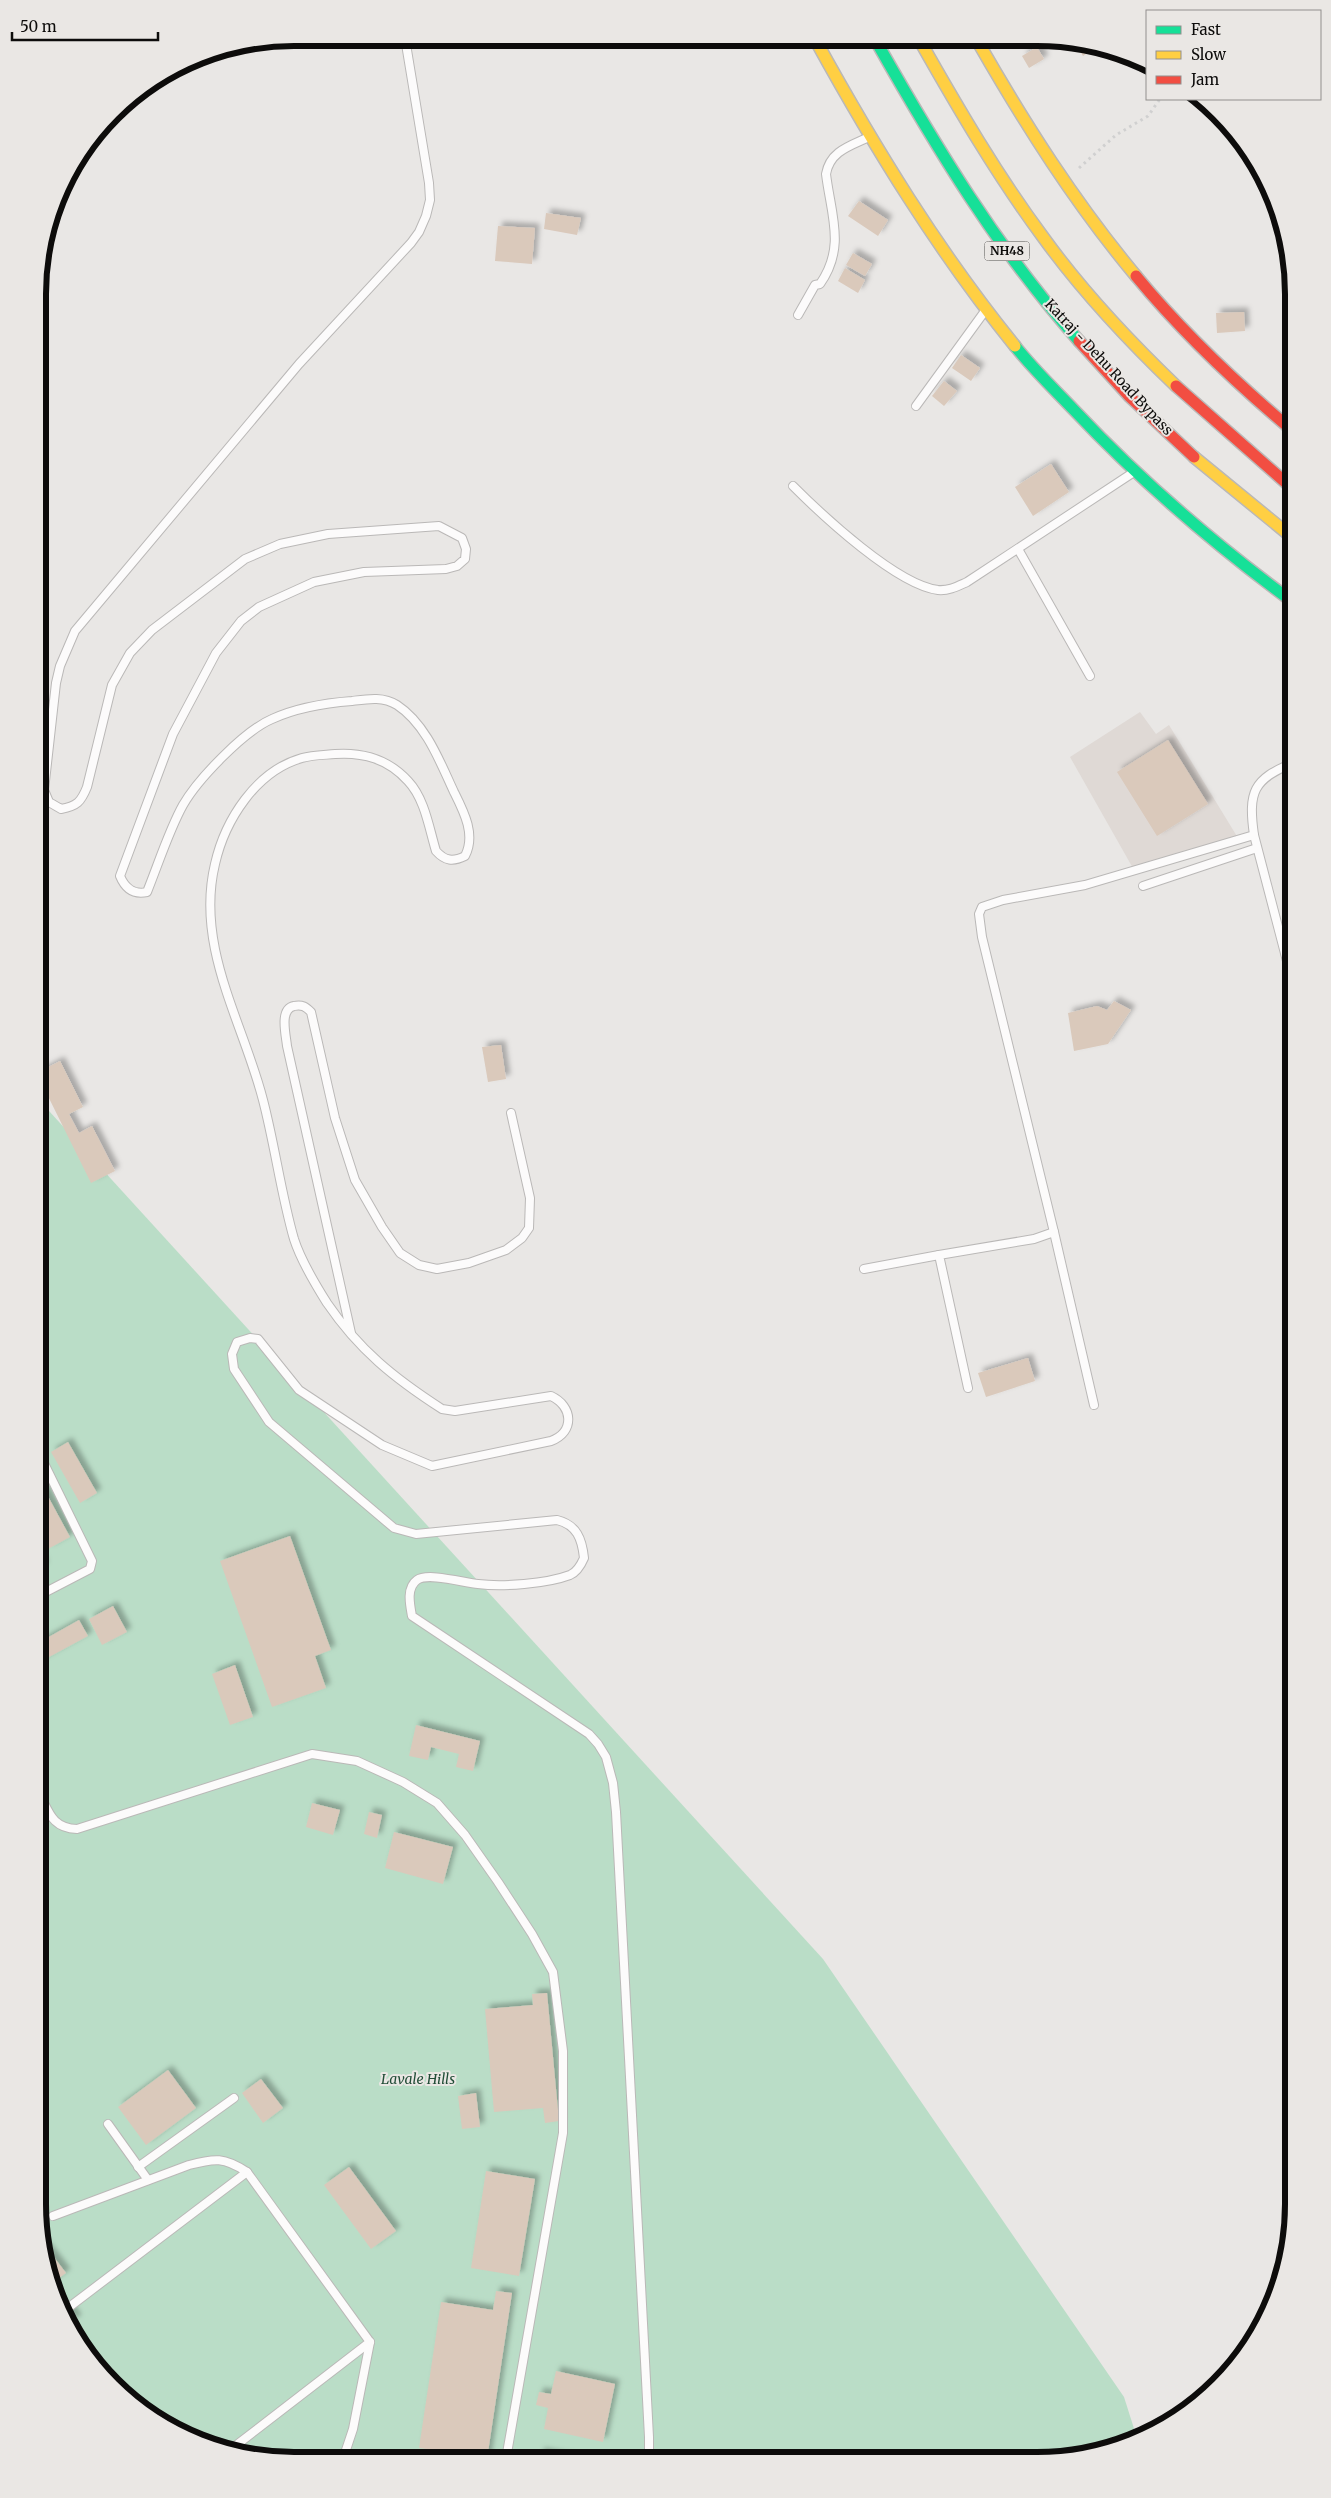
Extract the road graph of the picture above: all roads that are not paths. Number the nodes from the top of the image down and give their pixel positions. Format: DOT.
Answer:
graph roads {
  1 [pos="406,46"];
  2 [pos="819,46"];
  3 [pos="879,46"];
  4 [pos="923,46"];
  5 [pos="980,46"];
  6 [pos="870,136"];
  7 [pos="986,309"];
  8 [pos="798,315"];
  9 [pos="916,406"];
  10 [pos="1285,424"];
  11 [pos="1136,472"];
  12 [pos="1285,481"];
  13 [pos="794,486"];
  14 [pos="1285,531"];
  15 [pos="1018,549"];
  16 [pos="1285,596"];
  17 [pos="1090,676"];
  18 [pos="1285,766"];
  19 [pos="46,772"];
  20 [pos="46,795"];
  21 [pos="1254,835"];
  22 [pos="1256,848"];
  23 [pos="1143,886"];
  24 [pos="1285,955"];
  25 [pos="511,1113"];
  26 [pos="1054,1232"];
  27 [pos="939,1255"];
  28 [pos="864,1269"];
  29 [pos="351,1335"];
  30 [pos="968,1388"];
  31 [pos="1094,1405"];
  32 [pos="46,1467"];
  33 [pos="46,1592"];
  34 [pos="46,1805"];
  35 [pos="234,2098"];
  36 [pos="108,2124"];
  37 [pos="138,2167"];
  38 [pos="247,2172"];
  39 [pos="148,2180"];
  40 [pos="53,2216"];
  41 [pos="69,2307"];
  42 [pos="370,2342"];
  43 [pos="237,2445"];
  44 [pos="345,2452"];
  45 [pos="507,2452"];
  46 [pos="648,2452"];
  1 -- 19 [label="lane"];
  2 -- 6 [label="main road"];
  3 -- 14 [label="main road, Katraj - Dehu Road Bypass / NH48"];
  4 -- 12 [label="main road, NH48"];
  5 -- 10 [label="main road"];
  6 -- 7 [label="main road"];
  6 -- 8 [label="lane"];
  7 -- 9 [label="lane"];
  7 -- 11 [label="main road"];
  11 -- 15 [label="lane"];
  11 -- 16 [label="main road"];
  13 -- 15 [label="lane"];
  15 -- 17 [label="lane"];
  18 -- 21 [label="lane"];
  20 -- 29 [label="lane"];
  21 -- 22 [label="lane"];
  21 -- 26 [label="lane"];
  22 -- 23 [label="lane"];
  22 -- 24 [label="lane"];
  25 -- 29 [label="lane"];
  26 -- 27 [label="lane"];
  26 -- 31 [label="lane"];
  27 -- 28 [label="lane"];
  27 -- 30 [label="lane"];
  29 -- 46 [label="lane"];
  32 -- 33 [label="lane"];
  34 -- 45 [label="lane"];
  35 -- 37 [label="lane"];
  36 -- 37 [label="lane"];
  37 -- 39 [label="lane"];
  38 -- 39 [label="lane"];
  38 -- 41 [label="lane"];
  38 -- 42 [label="lane"];
  39 -- 40 [label="lane"];
  42 -- 43 [label="lane"];
  42 -- 44 [label="lane"];
}
